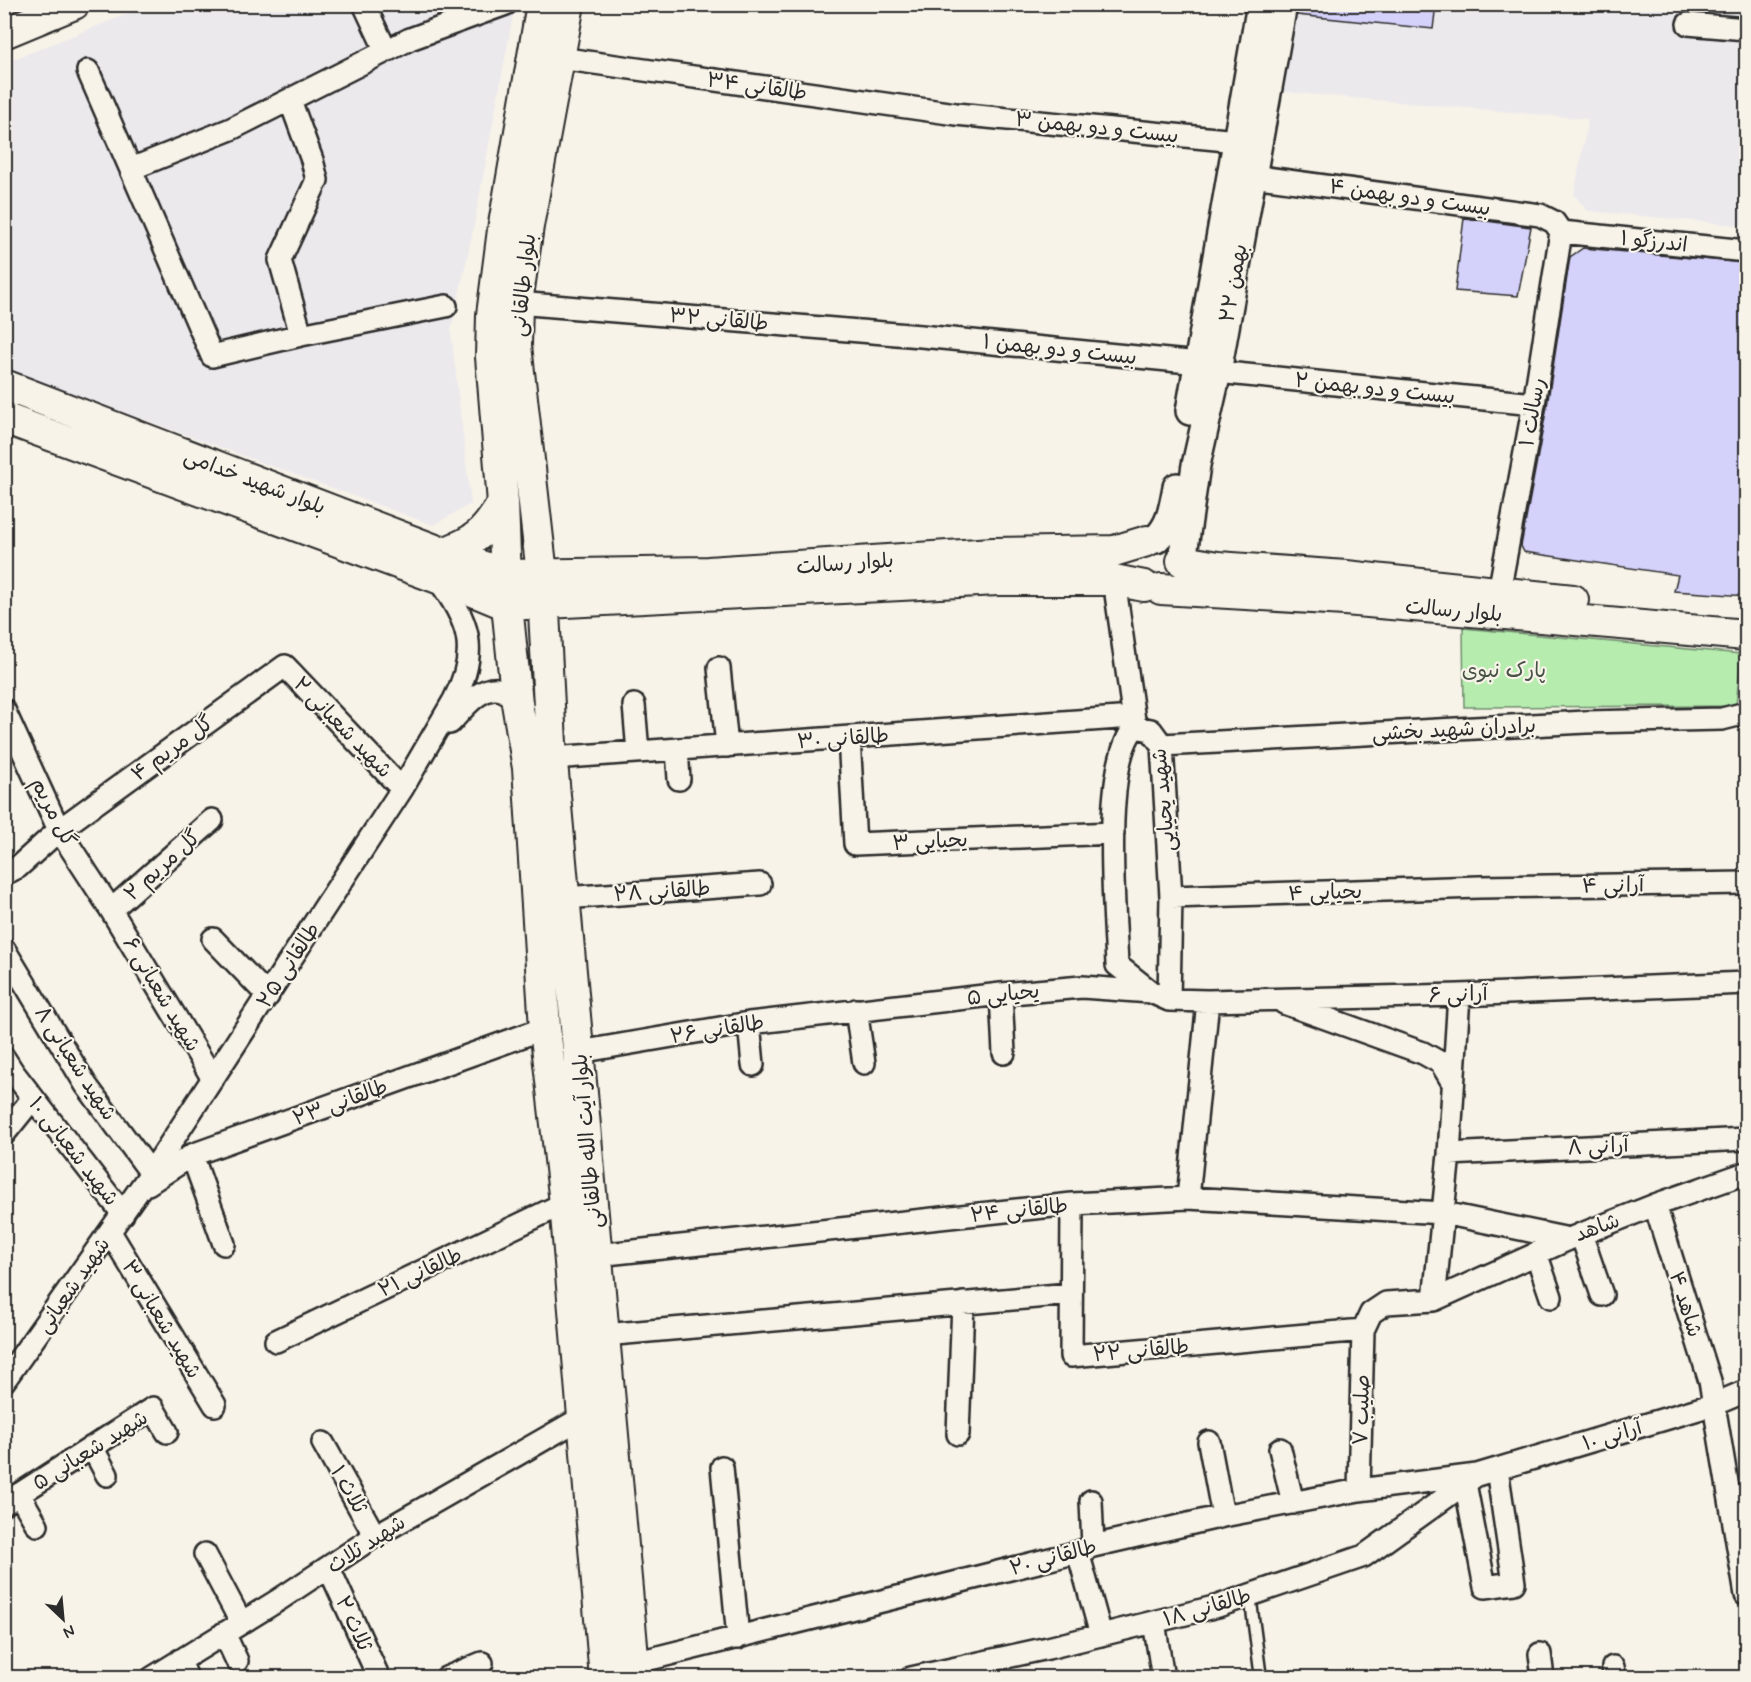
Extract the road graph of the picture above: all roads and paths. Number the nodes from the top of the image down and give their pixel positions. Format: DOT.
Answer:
graph roads {
  1 [pos="74,4"];
  2 [pos="364,4"];
  3 [pos="506,4"];
  4 [pos="542,4"];
  5 [pos="569,4"];
  6 [pos="1261,4"];
  7 [pos="1283,4"];
  8 [pos="1688,24"];
  9 [pos="1746,29"];
  10 [pos="4,33"];
  11 [pos="386,51"];
  12 [pos="559,58"];
  13 [pos="88,71"];
  14 [pos="290,100"];
  15 [pos="956,114"];
  16 [pos="1237,141"];
  17 [pos="131,169"];
  18 [pos="1252,176"];
  19 [pos="1561,232"];
  20 [pos="1746,251"];
  21 [pos="517,303"];
  22 [pos="446,306"];
  23 [pos="301,334"];
  24 [pos="921,336"];
  25 [pos="1208,368"];
  26 [pos="4,385"];
  27 [pos="1534,405"];
  28 [pos="4,418"];
  29 [pos="503,502"];
  30 [pos="1151,540"];
  31 [pos="1182,561"];
  32 [pos="440,565"];
  33 [pos="542,574"];
  34 [pos="507,575"];
  35 [pos="1114,580"];
  36 [pos="1153,588"];
  37 [pos="1499,592"];
  38 [pos="543,604"];
  39 [pos="507,605"];
  40 [pos="1746,617"];
  41 [pos="1746,635"];
  42 [pos="285,666"];
  43 [pos="719,668"];
  44 [pos="517,703"];
  45 [pos="634,705"];
  46 [pos="1746,713"];
  47 [pos="7,721"];
  48 [pos="1134,722"];
  49 [pos="849,737"];
  50 [pos="432,740"];
  51 [pos="1162,745"];
  52 [pos="727,746"];
  53 [pos="677,749"];
  54 [pos="638,752"];
  55 [pos="552,758"];
  56 [pos="679,779"];
  57 [pos="402,789"];
  58 [pos="212,820"];
  59 [pos="59,830"];
  60 [pos="546,830"];
  61 [pos="1113,833"];
  62 [pos="4,874"];
  63 [pos="1746,883"];
  64 [pos="760,884"];
  65 [pos="1479,887"];
  66 [pos="1171,897"];
  67 [pos="564,898"];
  68 [pos="111,910"];
  69 [pos="213,939"];
  70 [pos="4,950"];
  71 [pos="1117,965"];
  72 [pos="1746,983"];
  73 [pos="1082,987"];
  74 [pos="1001,994"];
  75 [pos="1459,995"];
  76 [pos="268,996"];
  77 [pos="1160,996"];
  78 [pos="1272,999"];
  79 [pos="1208,1001"];
  80 [pos="856,1010"];
  81 [pos="749,1023"];
  82 [pos="545,1028"];
  83 [pos="579,1052"];
  84 [pos="1004,1053"];
  85 [pos="864,1063"];
  86 [pos="6,1064"];
  87 [pos="753,1065"];
  88 [pos="213,1078"];
  89 [pos="1453,1083"];
  90 [pos="33,1098"];
  91 [pos="4,1134"];
  92 [pos="1746,1139"];
  93 [pos="1449,1154"];
  94 [pos="192,1155"];
  95 [pos="1746,1173"];
  96 [pos="146,1181"];
  97 [pos="1188,1198"];
  98 [pos="565,1203"];
  99 [pos="1072,1204"];
  100 [pos="1655,1205"];
  101 [pos="1443,1213"];
  102 [pos="123,1214"];
  103 [pos="110,1232"];
  104 [pos="1575,1237"];
  105 [pos="224,1244"];
  106 [pos="1536,1253"];
  107 [pos="597,1255"];
  108 [pos="1070,1294"];
  109 [pos="1602,1294"];
  110 [pos="1551,1297"];
  111 [pos="1434,1300"];
  112 [pos="963,1304"];
  113 [pos="1363,1330"];
  114 [pos="604,1335"];
  115 [pos="276,1341"];
  116 [pos="5,1380"];
  117 [pos="1746,1391"];
  118 [pos="1715,1404"];
  119 [pos="214,1405"];
  120 [pos="597,1415"];
  121 [pos="167,1432"];
  122 [pos="958,1434"];
  123 [pos="1209,1442"];
  124 [pos="323,1443"];
  125 [pos="92,1447"];
  126 [pos="1280,1449"];
  127 [pos="722,1467"];
  128 [pos="107,1475"];
  129 [pos="1480,1476"];
  130 [pos="1359,1490"];
  131 [pos="12,1499"];
  132 [pos="1091,1501"];
  133 [pos="1293,1503"];
  134 [pos="1223,1516"];
  135 [pos="37,1525"];
  136 [pos="375,1536"];
  137 [pos="1741,1538"];
  138 [pos="1085,1549"];
  139 [pos="205,1554"];
  140 [pos="329,1568"];
  141 [pos="1250,1595"];
  142 [pos="1746,1595"];
  143 [pos="1154,1622"];
  144 [pos="233,1627"];
  145 [pos="1101,1635"];
  146 [pos="738,1638"];
  147 [pos="1540,1654"];
  148 [pos="237,1661"];
  149 [pos="482,1663"];
  150 [pos="184,1669"];
  151 [pos="634,1670"];
  152 [pos="152,1677"];
  153 [pos="379,1677"];
  154 [pos="446,1677"];
  155 [pos="605,1677"];
  156 [pos="911,1677"];
  157 [pos="1163,1677"];
  158 [pos="1261,1677"];
  159 [pos="1543,1677"];
  1 -- 10 [label="main road"];
  2 -- 11 [label="street"];
  3 -- 11 [label="street"];
  4 -- 29 [label="main road, بلوار طالقانی"];
  5 -- 12 [label="main road, بلوار طالقانی"];
  6 -- 16 [label="street, ۲۲ بهمن"];
  7 -- 18 [label="street, ۲۲ بهمن"];
  8 -- 9 [label="street"];
  11 -- 14 [label="street"];
  12 -- 15 [label="street, طالقانی ۳۴"];
  12 -- 21 [label="main road, بلوار طالقانی"];
  13 -- 17 [label="street"];
  14 -- 17 [label="street"];
  14 -- 23 [label="street"];
  15 -- 16 [label="street, بیست و دو بهمن ۳"];
  16 -- 25 [label="street, ۲۲ بهمن"];
  17 -- 23 [label="street"];
  18 -- 19 [label="street, بیست و دو بهمن ۴"];
  18 -- 25 [label="street, ۲۲ بهمن"];
  19 -- 20 [label="street, اندرزگو ۱"];
  19 -- 27 [label="street, رسالت ۱"];
  21 -- 24 [label="street, طالقانی ۳۲"];
  21 -- 33 [label="main road, بلوار طالقانی"];
  22 -- 23 [label="street"];
  24 -- 25 [label="street, بیست و دو بهمن ۱"];
  25 -- 27 [label="street, بیست و دو بهمن ۲"];
  25 -- 30 [label="street, ۲۲ بهمن"];
  25 -- 31 [label="street, ۲۲ بهمن"];
  26 -- 32 [label="main road, بلوار شهید خدامی"];
  27 -- 37 [label="street, رسالت ۱"];
  28 -- 32 [label="main road, بلوار شهید خدامی"];
  29 -- 32 [label="main road"];
  29 -- 34 [label="main road, بلوار طالقانی"];
  30 -- 31 [label="main road"];
  30 -- 33 [label="main road, بلوار رسالت"];
  30 -- 36 [label="main road"];
  31 -- 36 [label="main road"];
  31 -- 37 [label="main road, بلوار رسالت"];
  32 -- 34 [label="main road, بلوار شهید خدامی"];
  32 -- 39 [label="main road, بلوار شهید خدامی"];
  32 -- 50 [label="street"];
  33 -- 34 [label="main road, بلوار رسالت"];
  33 -- 38 [label="main road, بلوار طالقانی"];
  34 -- 39 [label="main road, بلوار طالقانی"];
  35 -- 36 [label="main road, بلوار رسالت"];
  35 -- 38 [label="main road, بلوار رسالت"];
  35 -- 48 [label="street"];
  36 -- 41 [label="main road, بلوار رسالت"];
  37 -- 40 [label="main road, بلوار رسالت"];
  38 -- 39 [label="main road, بلوار رسالت"];
  38 -- 55 [label="main road, بلوار آیت الله طالقانی"];
  39 -- 44 [label="main road, بلوار آیت الله طالقانی"];
  42 -- 57 [label="street, شهید شعبانی ۲"];
  42 -- 59 [label="street, گل مریم ۴"];
  43 -- 52 [label="street"];
  44 -- 50 [label="street"];
  44 -- 60 [label="main road, بلوار آیت الله طالقانی"];
  45 -- 54 [label="street"];
  46 -- 51 [label="street, برادران شهید بخشی"];
  47 -- 59 [label="street, گل مریم"];
  48 -- 49 [label="street, طالقانی ۳۰"];
  48 -- 51 [label="street, شهید یحیایی"];
  48 -- 61 [label="street"];
  49 -- 52 [label="street, طالقانی ۳۰"];
  49 -- 61 [label="street, یحیایی ۳"];
  50 -- 57 [label="street, طالقانی ۲۵"];
  51 -- 66 [label="street, شهید یحیایی"];
  52 -- 53 [label="street, طالقانی ۳۰"];
  53 -- 54 [label="street, طالقانی ۳۰"];
  53 -- 56 [label="street"];
  54 -- 55 [label="street, طالقانی ۳۰"];
  55 -- 60 [label="main road, بلوار آیت الله طالقانی"];
  57 -- 76 [label="street, طالقانی ۲۵"];
  58 -- 68 [label="street, گل مریم ۲"];
  59 -- 62 [label="street, گل مریم ۴"];
  59 -- 68 [label="street, گل مریم"];
  60 -- 67 [label="main road, بلوار آیت الله طالقانی"];
  60 -- 82 [label="main road, بلوار آیت الله طالقانی"];
  61 -- 71 [label="street"];
  63 -- 65 [label="street, آرانی ۴"];
  64 -- 67 [label="street, طالقانی ۲۸"];
  65 -- 66 [label="street, یحیایی ۴"];
  66 -- 77 [label="street, شهید یحیایی"];
  67 -- 83 [label="main road, بلوار آیت الله طالقانی"];
  68 -- 88 [label="street, شهید شعبانی ۶"];
  69 -- 76 [label="street"];
  70 -- 96 [label="street, شهید شعبانی ۸"];
  71 -- 73 [label="street"];
  71 -- 77 [label="street"];
  72 -- 75 [label="street, آرانی ۶"];
  73 -- 74 [label="street, یحیایی ۵"];
  73 -- 77 [label="street, یحیایی ۵"];
  74 -- 80 [label="street, یحیایی ۵"];
  74 -- 84 [label="street"];
  75 -- 78 [label="street, آرانی ۶"];
  75 -- 89 [label="street"];
  76 -- 88 [label="street, طالقانی ۲۵"];
  77 -- 79 [label="street, آرانی ۶"];
  78 -- 79 [label="street, آرانی ۶"];
  78 -- 89 [label="street"];
  79 -- 97 [label="street"];
  80 -- 81 [label="street, طالقانی ۲۶"];
  80 -- 85 [label="street"];
  81 -- 83 [label="street, طالقانی ۲۶"];
  81 -- 87 [label="street"];
  82 -- 94 [label="street, طالقانی ۲۳"];
  82 -- 98 [label="main road, بلوار آیت الله طالقانی"];
  83 -- 107 [label="main road, بلوار آیت الله طالقانی"];
  86 -- 90 [label="street, شهید شعبانی ۱۰"];
  88 -- 96 [label="street, طالقانی ۲۵"];
  89 -- 93 [label="street"];
  90 -- 91 [label="street"];
  90 -- 102 [label="street, شهید شعبانی ۱۰"];
  92 -- 93 [label="street, آرانی ۸"];
  93 -- 101 [label="street"];
  94 -- 96 [label="street, طالقانی ۲۳"];
  94 -- 105 [label="street"];
  95 -- 100 [label="street, شاهد"];
  96 -- 102 [label="street, شهید شعبانی"];
  97 -- 99 [label="street, طالقانی ۲۴"];
  97 -- 101 [label="street, طالقانی ۲۴"];
  98 -- 115 [label="street, طالقانی ۲۱"];
  98 -- 120 [label="main road, بلوار آیت الله طالقانی"];
  99 -- 107 [label="street, طالقانی ۲۴"];
  99 -- 108 [label="street"];
  100 -- 104 [label="street, شاهد"];
  100 -- 118 [label="street, شاهد ۴"];
  101 -- 104 [label="street, شاهد"];
  101 -- 111 [label="street"];
  102 -- 103 [label="street, شهید شعبانی"];
  103 -- 116 [label="street, شهید شعبانی"];
  103 -- 119 [label="street, شهید شعبانی ۳"];
  104 -- 106 [label="street"];
  104 -- 109 [label="street"];
  106 -- 110 [label="street"];
  106 -- 111 [label="street"];
  107 -- 114 [label="main road, بلوار آیت الله طالقانی"];
  108 -- 112 [label="street"];
  108 -- 113 [label="street, طالقانی ۲۲"];
  111 -- 113 [label="street"];
  112 -- 114 [label="street"];
  112 -- 122 [label="street"];
  113 -- 130 [label="street, صلیب ۷"];
  114 -- 120 [label="main road, بلوار آیت الله طالقانی"];
  117 -- 118 [label="street, آرانی ۱۰"];
  118 -- 129 [label="street, آرانی ۱۰"];
  118 -- 137 [label="street, شاهد ۴"];
  120 -- 136 [label="street, شهید ثلاث"];
  120 -- 151 [label="main road, بلوار آیت الله طالقانی"];
  120 -- 155 [label="main road, بلوار آیت الله طالقانی"];
  121 -- 125 [label="street, شهید شعبانی ۵"];
  123 -- 134 [label="street"];
  124 -- 136 [label="street, ثلاث ۱"];
  125 -- 128 [label="street"];
  125 -- 131 [label="street, شهید شعبانی ۵"];
  126 -- 133 [label="street"];
  127 -- 146 [label="street"];
  129 -- 130 [label="street, طالقانی ۲۰"];
  129 -- 141 [label="street, طالقانی ۱۸"];
  130 -- 133 [label="street, طالقانی ۲۰"];
  131 -- 135 [label="street"];
  132 -- 138 [label="street"];
  133 -- 134 [label="street, طالقانی ۲۰"];
  134 -- 138 [label="street, طالقانی ۲۰"];
  136 -- 140 [label="street, شهید ثلاث"];
  137 -- 142 [label="street, شاهد ۴"];
  138 -- 145 [label="street"];
  138 -- 146 [label="street, طالقانی ۲۰"];
  139 -- 144 [label="street"];
  140 -- 144 [label="street, شهید ثلاث"];
  140 -- 153 [label="street, ثلاث ۲"];
  141 -- 143 [label="street, طالقانی ۱۸"];
  141 -- 158 [label="lane"];
  143 -- 145 [label="street, طالقانی ۱۸"];
  143 -- 157 [label="street"];
  144 -- 148 [label="street"];
  144 -- 150 [label="street, شهید ثلاث"];
  145 -- 156 [label="street, طالقانی ۱۸"];
  146 -- 151 [label="street, طالقانی ۲۰"];
  147 -- 159 [label="street"];
  149 -- 154 [label="street"];
  150 -- 152 [label="street, شهید ثلاث"];
}
